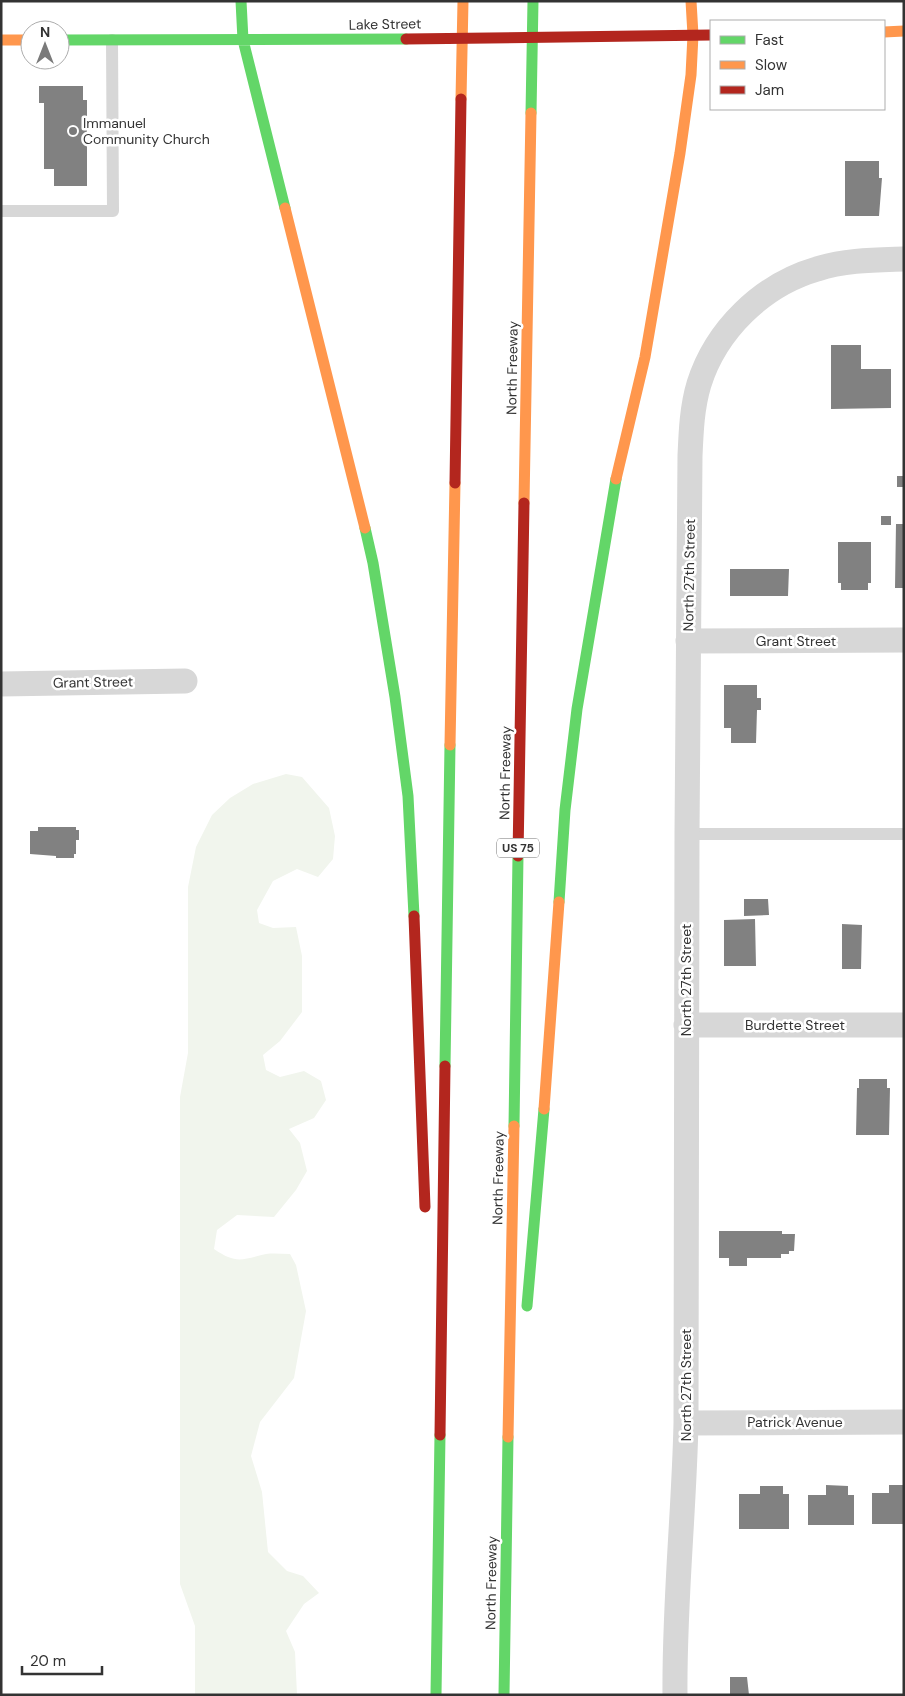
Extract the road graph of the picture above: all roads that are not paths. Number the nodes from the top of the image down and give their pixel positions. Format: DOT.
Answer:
graph roads {
  1 [pos="240,1"];
  2 [pos="463,1"];
  3 [pos="533,1"];
  4 [pos="691,1"];
  5 [pos="904,31"];
  6 [pos="885,32"];
  7 [pos="693,35"];
  8 [pos="710,35"];
  9 [pos="1,40"];
  10 [pos="20,40"];
  11 [pos="70,40"];
  12 [pos="112,40"];
  13 [pos="243,40"];
  14 [pos="1,211"];
  15 [pos="904,260"];
  16 [pos="904,640"];
  17 [pos="688,641"];
  18 [pos="185,681"];
  19 [pos="1,684"];
  20 [pos="687,834"];
  21 [pos="904,834"];
  22 [pos="686,1025"];
  23 [pos="904,1025"];
  24 [pos="426,1217"];
  25 [pos="526,1315"];
  26 [pos="430,1335"];
  27 [pos="521,1385"];
  28 [pos="904,1422"];
  29 [pos="686,1423"];
  30 [pos="437,1563"];
  31 [pos="506,1564"];
  32 [pos="436,1695"];
  33 [pos="504,1695"];
  34 [pos="675,1695"];
  1 -- 13 [label="main road"];
  2 -- 30 [label="main road"];
  3 -- 31 [label="main road, North Freeway / US 75"];
  4 -- 7 [label="main road"];
  5 -- 6 [label="main road"];
  7 -- 8 [label="main road, Lake Street"];
  7 -- 13 [label="main road, Lake Street"];
  7 -- 25 [label="main road"];
  9 -- 10 [label="main road"];
  11 -- 12 [label="main road, Lake Street"];
  12 -- 13 [label="main road, Lake Street"];
  12 -- 14 [label="lane"];
  13 -- 24 [label="main road"];
  15 -- 17 [label="street, North 27th Street"];
  16 -- 17 [label="street, Grant Street"];
  17 -- 20 [label="street, North 27th Street"];
  18 -- 19 [label="street, Grant Street"];
  20 -- 21 [label="lane"];
  20 -- 22 [label="street, North 27th Street"];
  22 -- 23 [label="street, Burdette Street"];
  22 -- 29 [label="street, North 27th Street"];
  26 -- 30 [label="main road"];
  27 -- 31 [label="main road"];
  28 -- 29 [label="street, Patrick Avenue"];
  29 -- 34 [label="street, North 27th Street"];
  30 -- 32 [label="main road"];
  31 -- 33 [label="main road, North Freeway / US 75"];
}
